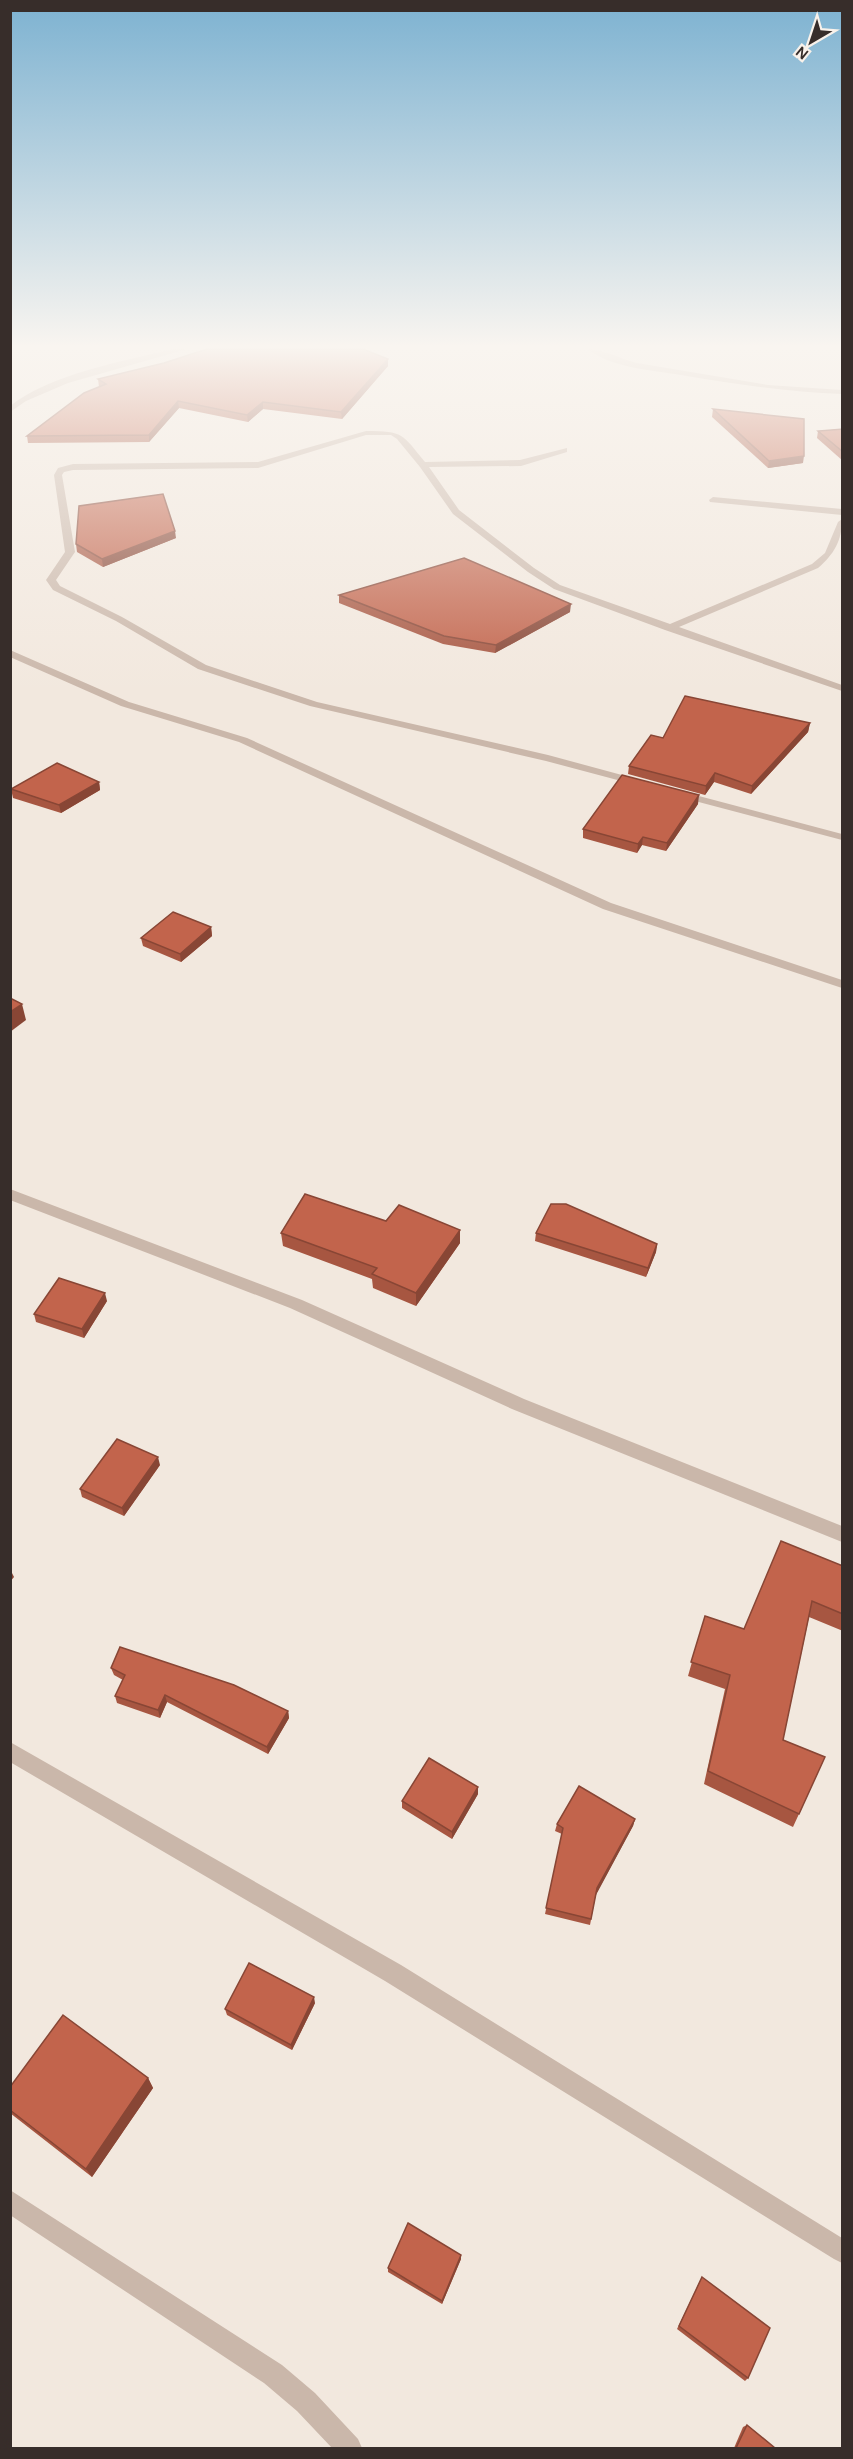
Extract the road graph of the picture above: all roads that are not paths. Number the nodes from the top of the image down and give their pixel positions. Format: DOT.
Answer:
graph roads {
  1 [pos="262,464"];
  2 [pos="483,464"];
  3 [pos="423,465"];
  4 [pos="713,500"];
  5 [pos="843,512"];
  6 [pos="843,522"];
  7 [pos="668,628"];
  8 [pos="10,653"];
  9 [pos="843,688"];
  10 [pos="649,786"];
  11 [pos="672,792"];
  12 [pos="843,837"];
  13 [pos="843,984"];
  14 [pos="10,1194"];
  15 [pos="843,1534"];
  16 [pos="10,1751"];
  17 [pos="10,2201"];
  18 [pos="843,2251"];
  19 [pos="349,2448"];
  1 -- 10 [label="street"];
  2 -- 3 [label="street"];
  3 -- 7 [label="street"];
  4 -- 5 [label="street"];
  6 -- 7 [label="street"];
  7 -- 9 [label="street"];
  8 -- 13 [label="street"];
  11 -- 12 [label="street"];
  14 -- 15 [label="street"];
  16 -- 18 [label="street"];
  17 -- 19 [label="street"];
}
